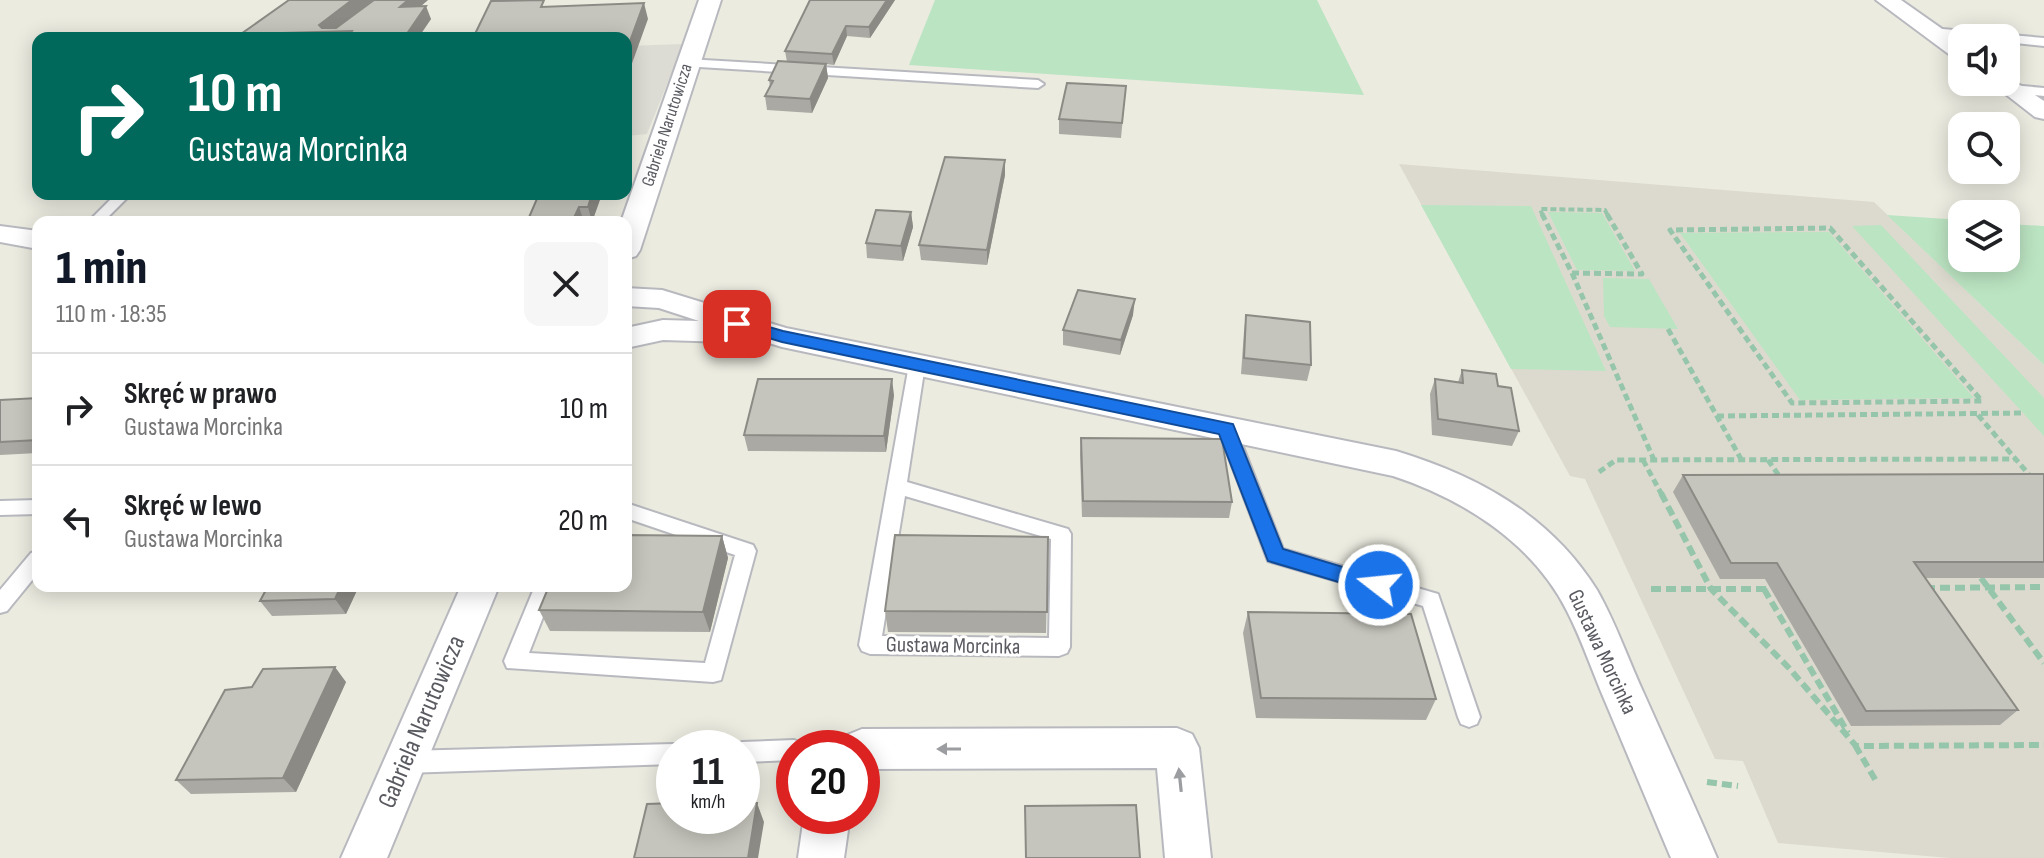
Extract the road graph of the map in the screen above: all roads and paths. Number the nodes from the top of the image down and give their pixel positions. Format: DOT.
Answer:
graph roads {
  1 [pos="710,0"];
  2 [pos="1887,0"];
  3 [pos="1931,32"];
  4 [pos="1948,33"];
  5 [pos="2020,40"];
  6 [pos="2044,42"];
  7 [pos="1948,44"];
  8 [pos="687,63"];
  9 [pos="1038,84"];
  10 [pos="2020,88"];
  11 [pos="2044,92"];
  12 [pos="2020,95"];
  13 [pos="2044,112"];
  14 [pos="118,200"];
  15 [pos="101,216"];
  16 [pos="632,232"];
  17 [pos="0,234"];
  18 [pos="32,239"];
  19 [pos="1572,273"];
  20 [pos="632,276"];
  21 [pos="632,300"];
  22 [pos="663,315"];
  23 [pos="632,318"];
  24 [pos="1668,329"];
  25 [pos="632,334"];
  26 [pos="917,365"];
  27 [pos="1792,403"];
  28 [pos="2024,413"];
  29 [pos="1977,414"];
  30 [pos="1717,416"];
  31 [pos="1801,416"];
  32 [pos="1227,429"];
  33 [pos="2015,459"];
  34 [pos="1643,460"];
  35 [pos="1654,460"];
  36 [pos="1741,460"];
  37 [pos="1768,460"];
  38 [pos="1599,472"];
  39 [pos="2034,481"];
  40 [pos="898,487"];
  41 [pos="1789,491"];
  42 [pos="32,507"];
  43 [pos="0,508"];
  44 [pos="632,512"];
  45 [pos="32,566"];
  46 [pos="1981,578"];
  47 [pos="1988,587"];
  48 [pos="2044,587"];
  49 [pos="1915,588"];
  50 [pos="1651,589"];
  51 [pos="1711,589"];
  52 [pos="1764,589"];
  53 [pos="1775,589"];
  54 [pos="477,592"];
  55 [pos="543,592"];
  56 [pos="0,605"];
  57 [pos="2044,663"];
  58 [pos="1469,717"];
  59 [pos="2044,745"];
  60 [pos="1856,746"];
  61 [pos="880,749"];
  62 [pos="656,755"];
  63 [pos="405,762"];
  64 [pos="1876,781"];
  65 [pos="824,834"];
  66 [pos="364,858"];
  67 [pos="821,858"];
  68 [pos="1188,858"];
  69 [pos="1694,858"];
  1 -- 8 [label="street, Gabriela Narutowicza"];
  2 -- 3 [label="street"];
  3 -- 4 [label="lane"];
  3 -- 7 [label="street"];
  5 -- 6 [label="lane"];
  8 -- 9 [label="lane"];
  8 -- 16 [label="street, Gabriela Narutowicza"];
  10 -- 11 [label="lane"];
  12 -- 13 [label="street"];
  14 -- 15 [label="lane"];
  17 -- 18 [label="street"];
  19 -- 19 [label="path"];
  19 -- 35 [label="path"];
  20 -- 22 [label="street"];
  21 -- 22 [label="street, Gustawa Morcinka"];
  22 -- 23 [label="street, Gustawa Morcinka"];
  22 -- 25 [label="street, Gustawa Morcinka"];
  22 -- 26 [label="street, Gustawa Morcinka"];
  24 -- 30 [label="path"];
  26 -- 32 [label="street, Gustawa Morcinka"];
  26 -- 40 [label="lane, Gustawa Morcinka"];
  27 -- 27 [label="path"];
  27 -- 31 [label="path"];
  28 -- 29 [label="path"];
  29 -- 31 [label="path"];
  29 -- 33 [label="path"];
  30 -- 31 [label="path"];
  30 -- 36 [label="path"];
  32 -- 58 [label="lane"];
  32 -- 69 [label="street, Gustawa Morcinka"];
  33 -- 37 [label="path"];
  33 -- 39 [label="path"];
  34 -- 35 [label="path"];
  34 -- 38 [label="path"];
  34 -- 51 [label="path"];
  35 -- 36 [label="path"];
  36 -- 37 [label="path"];
  37 -- 41 [label="path"];
  40 -- 40 [label="lane, Gustawa Morcinka"];
  42 -- 43 [label="lane"];
  44 -- 55 [label="lane"];
  45 -- 56 [label="lane"];
  46 -- 47 [label="path"];
  47 -- 48 [label="path"];
  47 -- 49 [label="path"];
  47 -- 57 [label="path"];
  50 -- 51 [label="path"];
  51 -- 52 [label="path"];
  51 -- 60 [label="path"];
  52 -- 53 [label="path"];
  52 -- 60 [label="path"];
  54 -- 63 [label="street, Gabriela Narutowicza"];
  59 -- 60 [label="path"];
  60 -- 64 [label="path"];
  68 -- 61 [label="street, one-way"];
  62 -- 63 [label="lane"];
  63 -- 66 [label="street, Gabriela Narutowicza"];
  65 -- 67 [label="street"];
}
